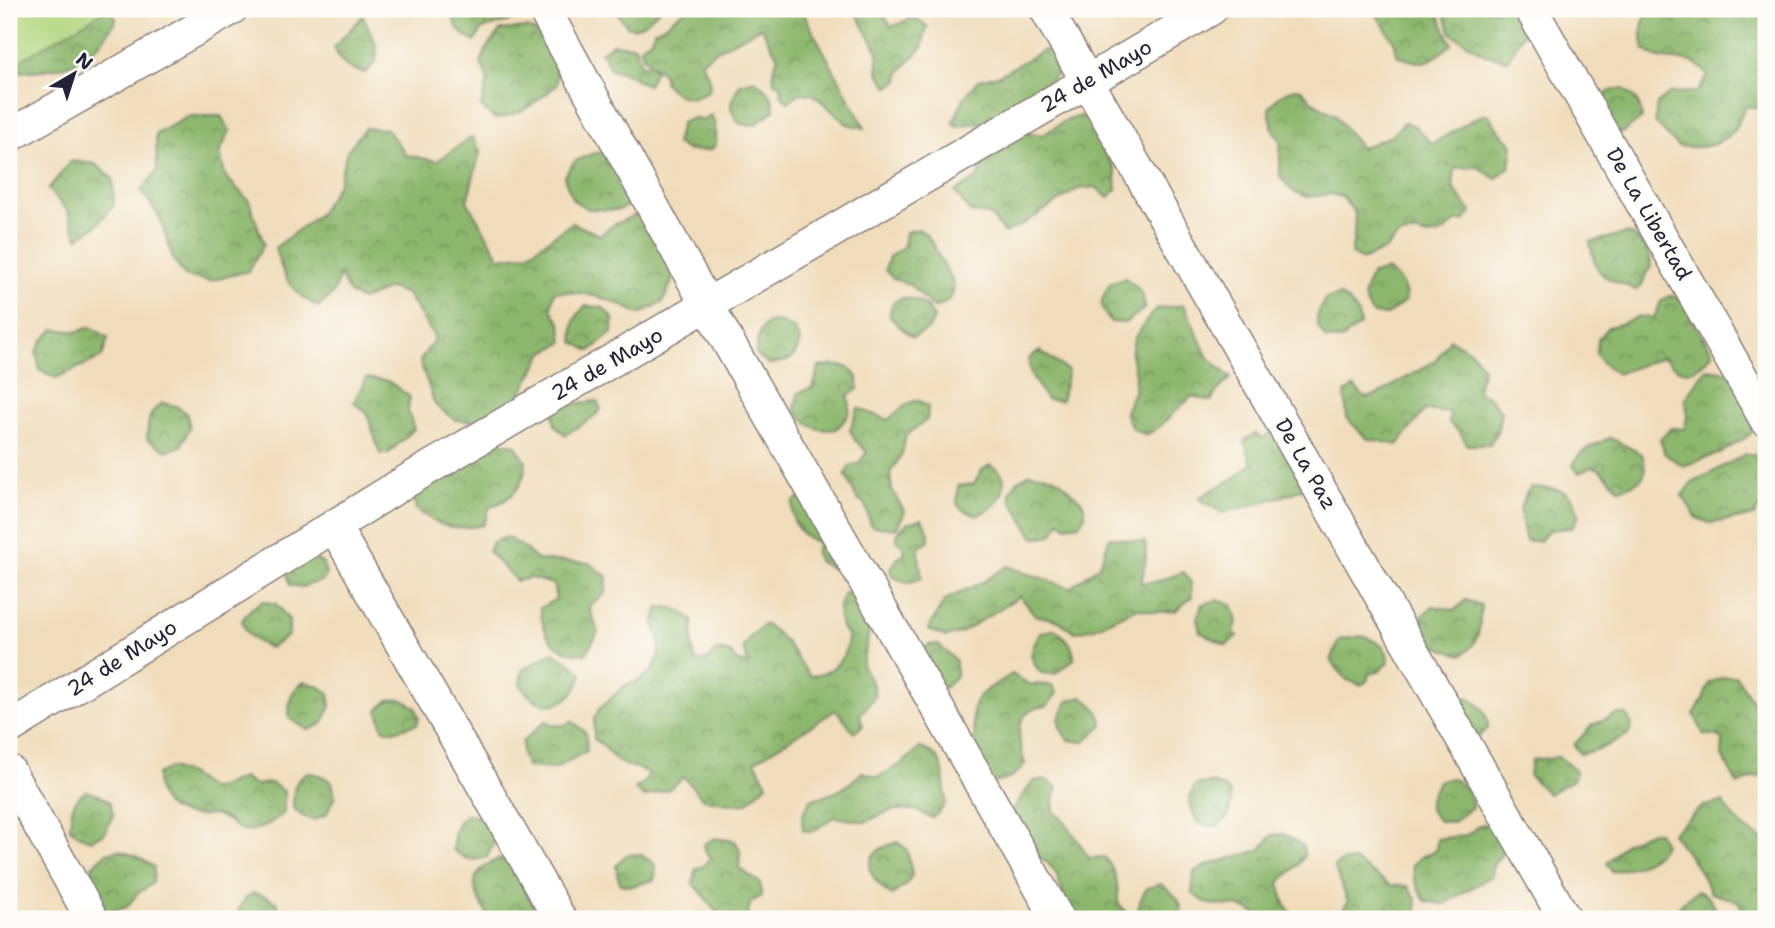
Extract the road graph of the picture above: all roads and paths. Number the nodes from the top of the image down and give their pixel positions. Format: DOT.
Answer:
graph roads {
  1 [pos="231,9"];
  2 [pos="544,9"];
  3 [pos="1046,9"];
  4 [pos="1211,9"];
  5 [pos="1531,9"];
  6 [pos="1088,81"];
  7 [pos="9,136"];
  8 [pos="707,305"];
  9 [pos="1766,420"];
  10 [pos="334,526"];
  11 [pos="9,728"];
  12 [pos="9,771"];
  13 [pos="92,919"];
  14 [pos="560,919"];
  15 [pos="1058,919"];
  16 [pos="1565,919"];
  1 -- 7 [label="street"];
  2 -- 8 [label="street"];
  3 -- 6 [label="street, De La Paz"];
  4 -- 6 [label="street, 24 de Mayo"];
  5 -- 9 [label="street, De La Libertad"];
  6 -- 8 [label="street, 24 de Mayo"];
  6 -- 16 [label="street, De La Paz"];
  8 -- 10 [label="street, 24 de Mayo"];
  8 -- 15 [label="street"];
  10 -- 11 [label="street, 24 de Mayo"];
  10 -- 14 [label="street"];
  12 -- 13 [label="street"];
}
